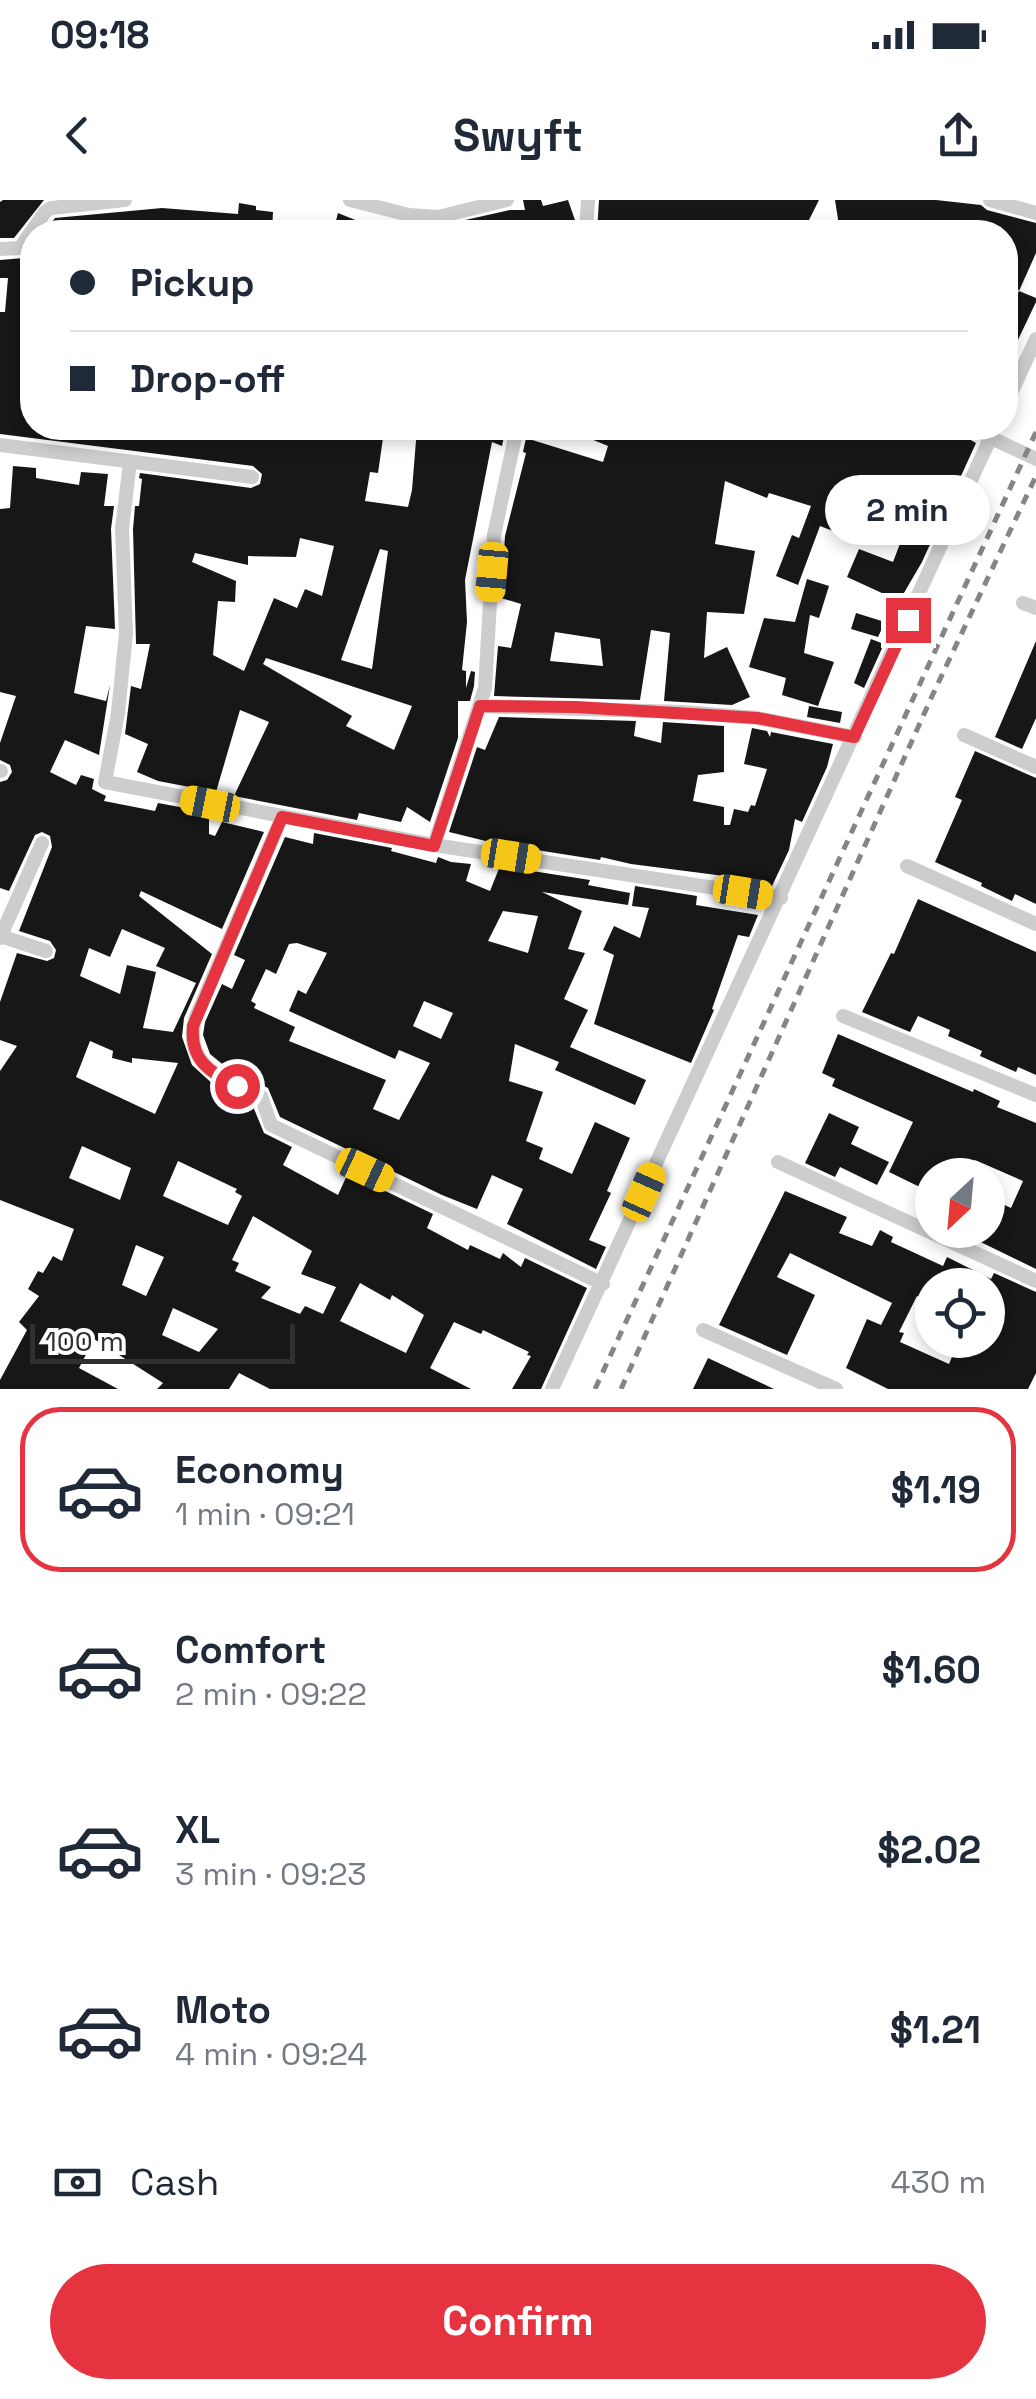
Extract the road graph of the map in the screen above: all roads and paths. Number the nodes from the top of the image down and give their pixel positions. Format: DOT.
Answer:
graph roads {
  1 [pos="125,200"];
  2 [pos="350,200"];
  3 [pos="507,200"];
  4 [pos="990,200"];
  5 [pos="1036,213"];
  6 [pos="39,220"];
  7 [pos="1036,340"];
  8 [pos="1018,378"];
  9 [pos="514,440"];
  10 [pos="989,440"];
  11 [pos="1006,440"];
  12 [pos="0,445"];
  13 [pos="1036,459"];
  14 [pos="130,462"];
  15 [pos="252,477"];
  16 [pos="480,706"];
  17 [pos="964,736"];
  18 [pos="854,737"];
  19 [pos="1036,766"];
  20 [pos="282,817"];
  21 [pos="42,843"];
  22 [pos="434,846"];
  23 [pos="907,866"];
  24 [pos="781,898"];
  25 [pos="1036,924"];
  26 [pos="0,937"];
  27 [pos="46,951"];
  28 [pos="843,1016"];
  29 [pos="1036,1096"];
  30 [pos="778,1162"];
  31 [pos="1036,1281"];
  32 [pos="602,1284"];
  33 [pos="703,1330"];
  34 [pos="552,1389"];
  35 [pos="836,1389"];
  1 -- 6 [label="street"];
  2 -- 3 [label="street"];
  4 -- 5 [label="street"];
  7 -- 8 [label="street"];
  9 -- 16 [label="street"];
  10 -- 18 [label="street"];
  11 -- 13 [label="street"];
  12 -- 14 [label="street"];
  14 -- 15 [label="street"];
  14 -- 20 [label="street"];
  16 -- 18 [label="street"];
  16 -- 22 [label="street"];
  17 -- 19 [label="street"];
  18 -- 24 [label="street"];
  20 -- 22 [label="street"];
  20 -- 32 [label="street"];
  21 -- 26 [label="street"];
  22 -- 24 [label="street"];
  23 -- 25 [label="street"];
  24 -- 32 [label="street"];
  26 -- 27 [label="street"];
  28 -- 29 [label="street"];
  30 -- 31 [label="street"];
  32 -- 34 [label="street"];
  33 -- 35 [label="street"];
}
